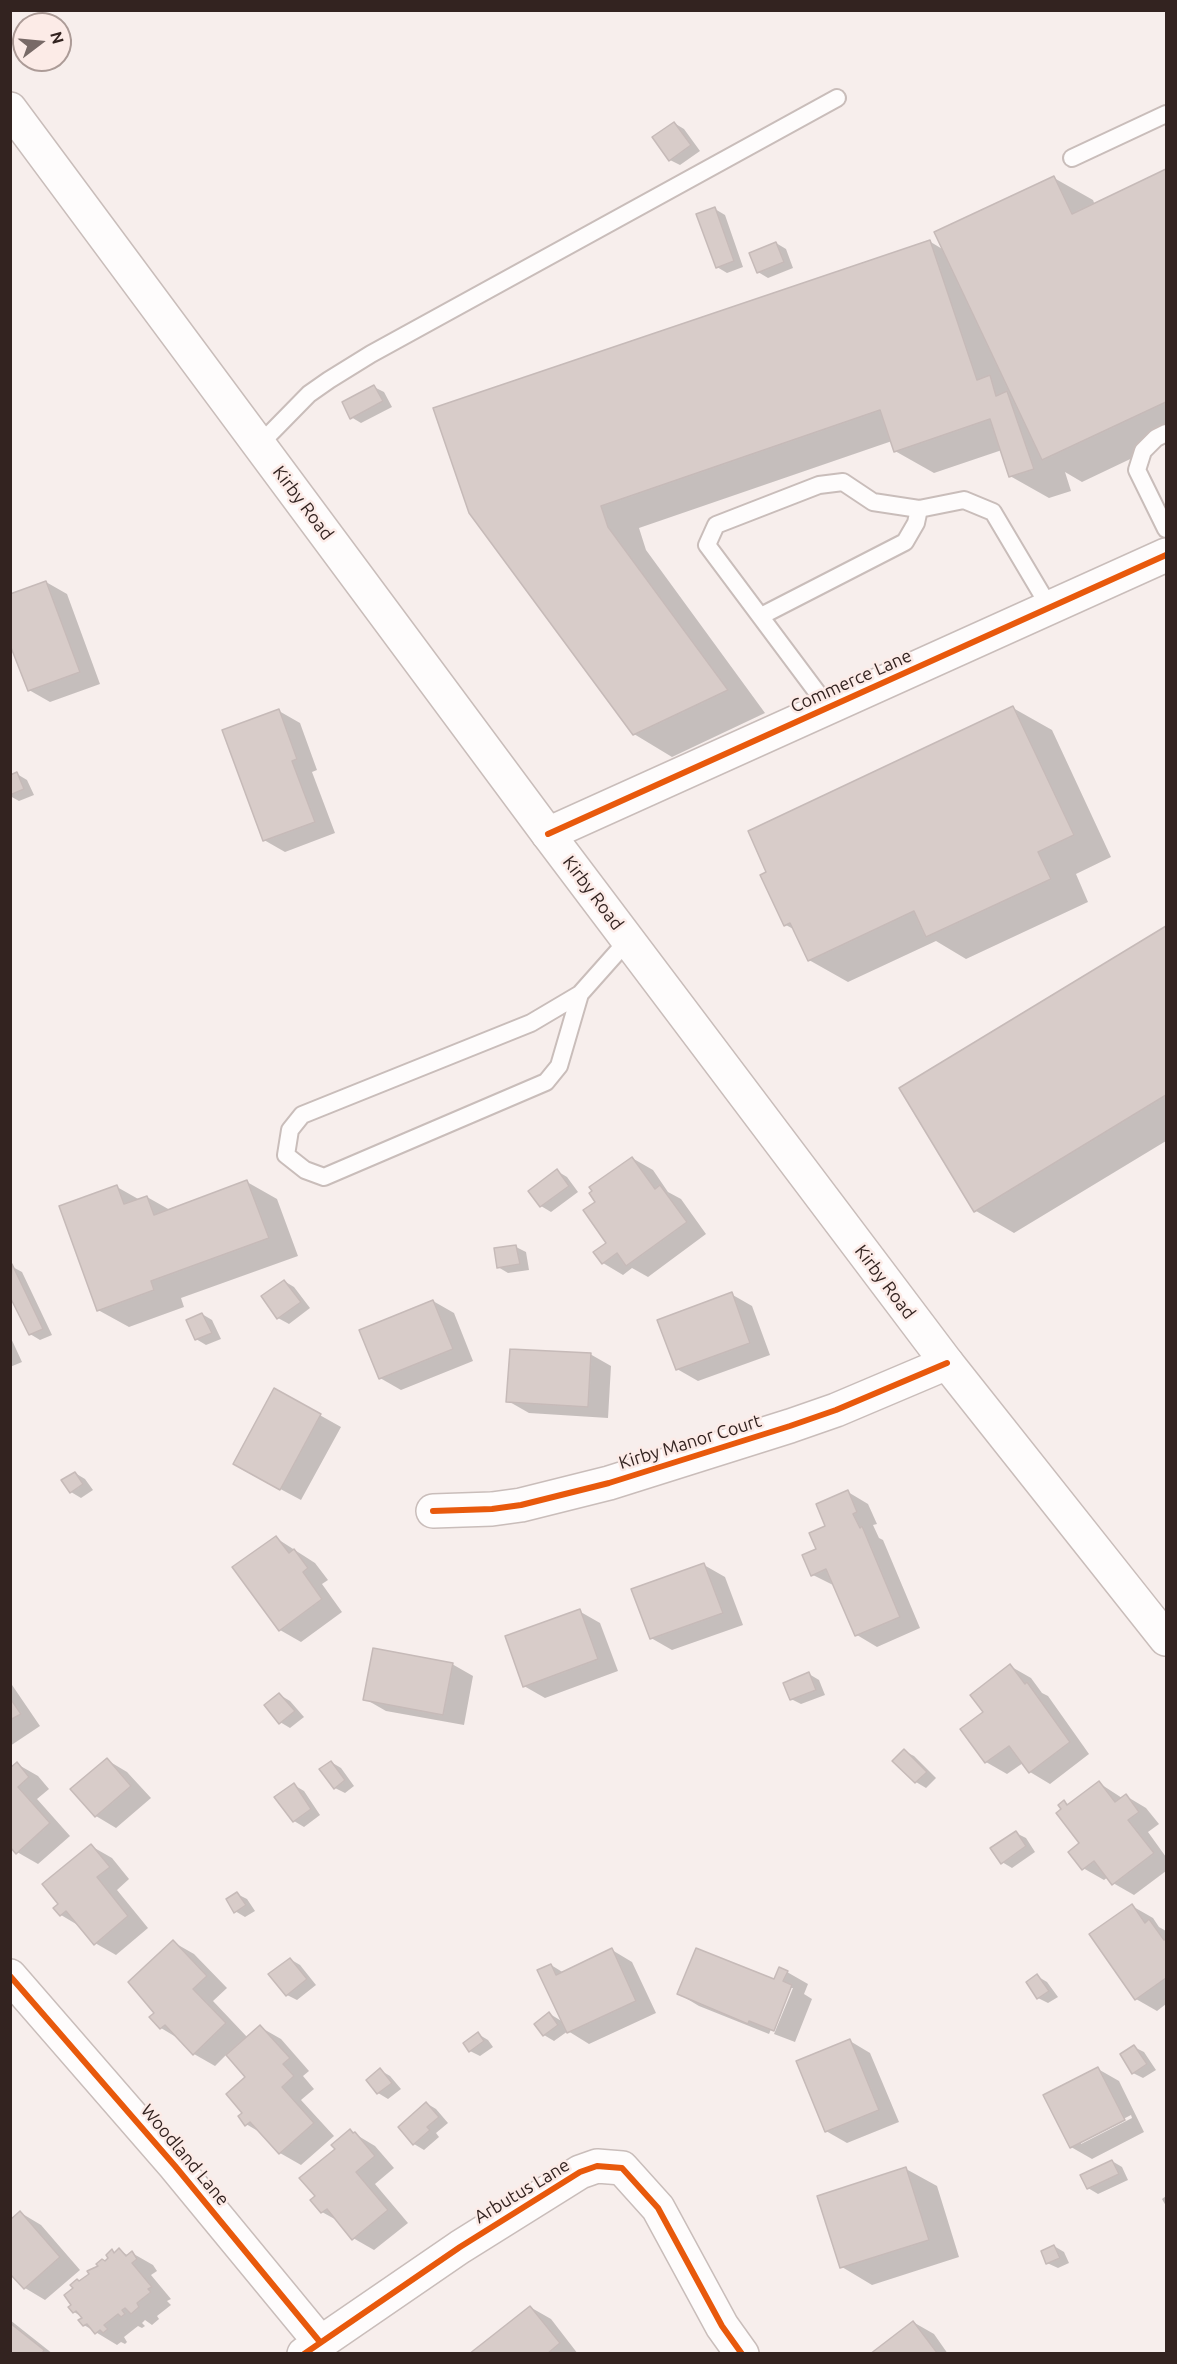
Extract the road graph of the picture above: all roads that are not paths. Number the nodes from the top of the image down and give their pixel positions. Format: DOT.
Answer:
graph roads {
  1 [pos="837,98"];
  2 [pos="10,109"];
  3 [pos="1167,114"];
  4 [pos="1072,158"];
  5 [pos="1167,433"];
  6 [pos="259,445"];
  7 [pos="919,509"];
  8 [pos="1167,529"];
  9 [pos="1167,555"];
  10 [pos="1050,608"];
  11 [pos="760,616"];
  12 [pos="828,708"];
  13 [pos="548,834"];
  14 [pos="628,940"];
  15 [pos="580,994"];
  16 [pos="947,1363"];
  17 [pos="433,1511"];
  18 [pos="1167,1639"];
  19 [pos="10,1976"];
  20 [pos="312,2348"];
  21 [pos="742,2354"];
  1 -- 6 [label="lane"];
  2 -- 6 [label="street, Kirby Road"];
  3 -- 4 [label="lane"];
  5 -- 8 [label="lane"];
  6 -- 13 [label="street, Kirby Road"];
  7 -- 10 [label="lane"];
  7 -- 11 [label="lane"];
  7 -- 11 [label="lane"];
  9 -- 10 [label="street, Commerce Lane"];
  10 -- 12 [label="street, Commerce Lane"];
  11 -- 12 [label="lane"];
  12 -- 13 [label="street, Commerce Lane"];
  13 -- 14 [label="street, Kirby Road"];
  14 -- 15 [label="lane"];
  14 -- 16 [label="street, Kirby Road"];
  15 -- 15 [label="lane"];
  16 -- 17 [label="street, Kirby Manor Court"];
  16 -- 18 [label="street, Kirby Road"];
  19 -- 20 [label="street, Woodland Lane"];
  20 -- 21 [label="street, Arbutus Lane"];
}
